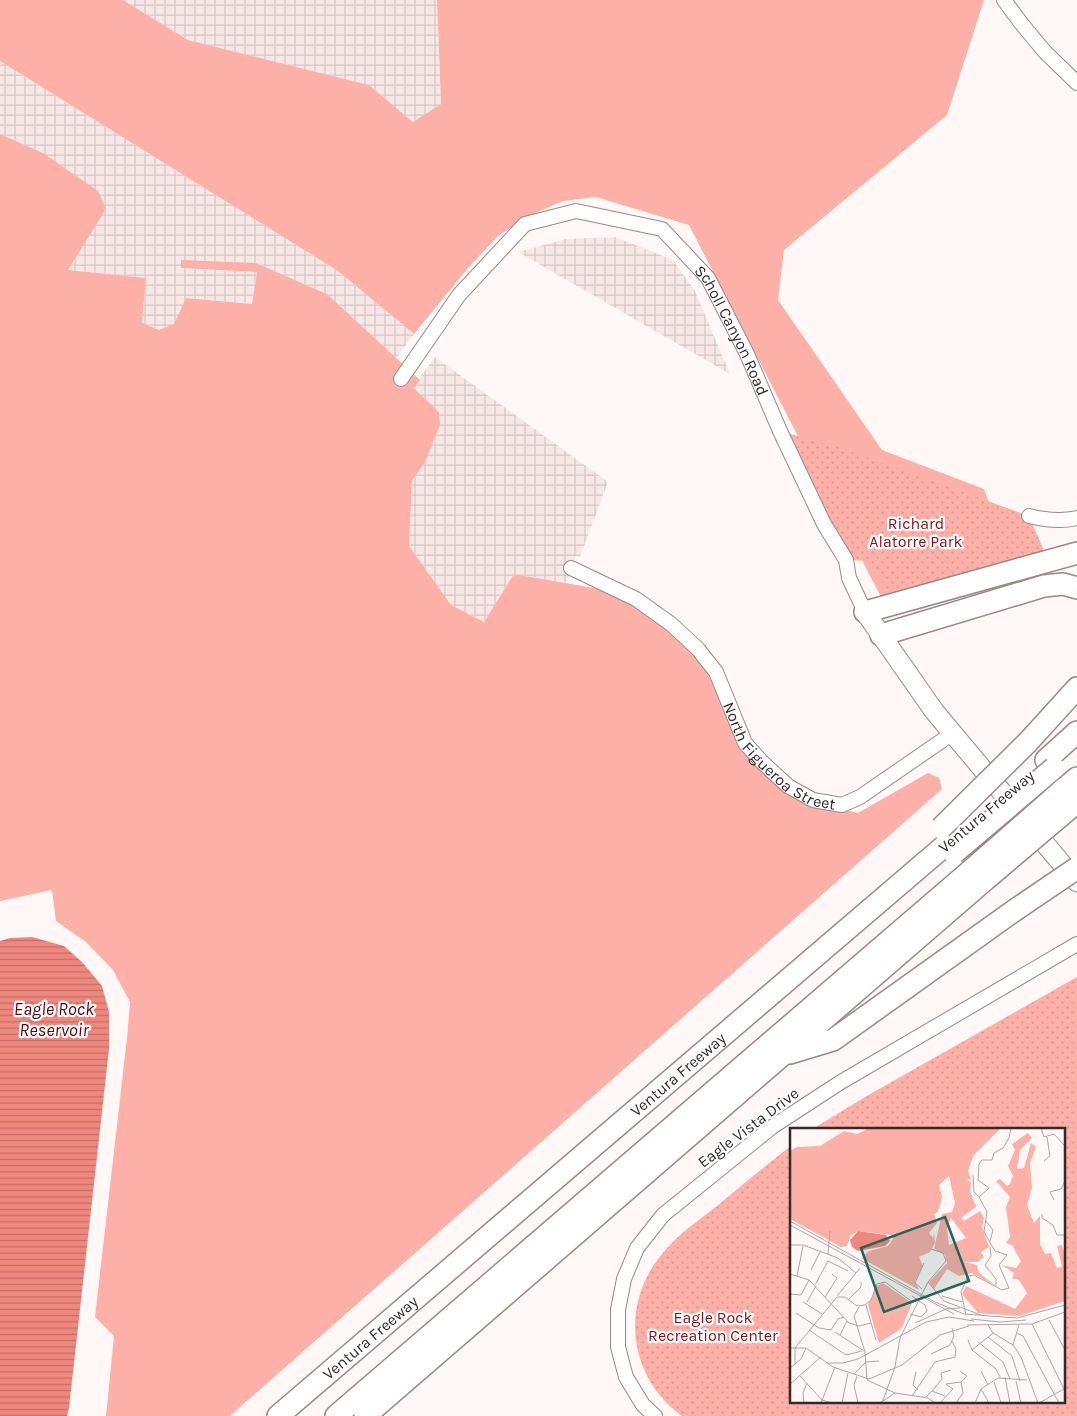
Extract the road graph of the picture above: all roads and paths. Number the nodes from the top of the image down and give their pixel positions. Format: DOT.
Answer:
graph roads {
  1 [pos="1004,0"];
  2 [pos="1077,83"];
  3 [pos="401,379"];
  4 [pos="1029,516"];
  5 [pos="1077,518"];
  6 [pos="1077,553"];
  7 [pos="571,568"];
  8 [pos="1077,588"];
  9 [pos="865,612"];
  10 [pos="881,635"];
  11 [pos="1077,688"];
  12 [pos="1077,732"];
  13 [pos="953,733"];
  14 [pos="1077,749"];
  15 [pos="1050,764"];
  16 [pos="1073,789"];
  17 [pos="948,841"];
  18 [pos="1077,868"];
  19 [pos="981,872"];
  20 [pos="1077,882"];
  21 [pos="1077,944"];
  22 [pos="780,1056"];
  23 [pos="278,1416"];
  24 [pos="301,1416"];
  25 [pos="336,1416"];
  26 [pos="365,1416"];
  27 [pos="655,1416"];
  1 -- 2 [label="street"];
  3 -- 9 [label="street, Scholl Canyon Road"];
  4 -- 5 [label="street"];
  6 -- 9 [label="highway"];
  7 -- 13 [label="street, North Figueroa Street"];
  8 -- 10 [label="highway"];
  9 -- 10 [label="main road, Scholl Canyon Road"];
  10 -- 13 [label="main road, Scholl Canyon Road"];
  11 -- 17 [label="highway, bridge"];
  12 -- 15 [label="highway, Ventura Freeway"];
  13 -- 20 [label="main road"];
  14 -- 15 [label="highway"];
  15 -- 17 [label="highway, Ventura Freeway"];
  16 -- 19 [label="highway, bridge"];
  17 -- 23 [label="highway, Ventura Freeway"];
  17 -- 24 [label="highway"];
  18 -- 22 [label="highway, bridge"];
  19 -- 22 [label="highway"];
  19 -- 25 [label="highway"];
  21 -- 27 [label="street, Eagle Vista Drive"];
  22 -- 26 [label="highway"];
}
